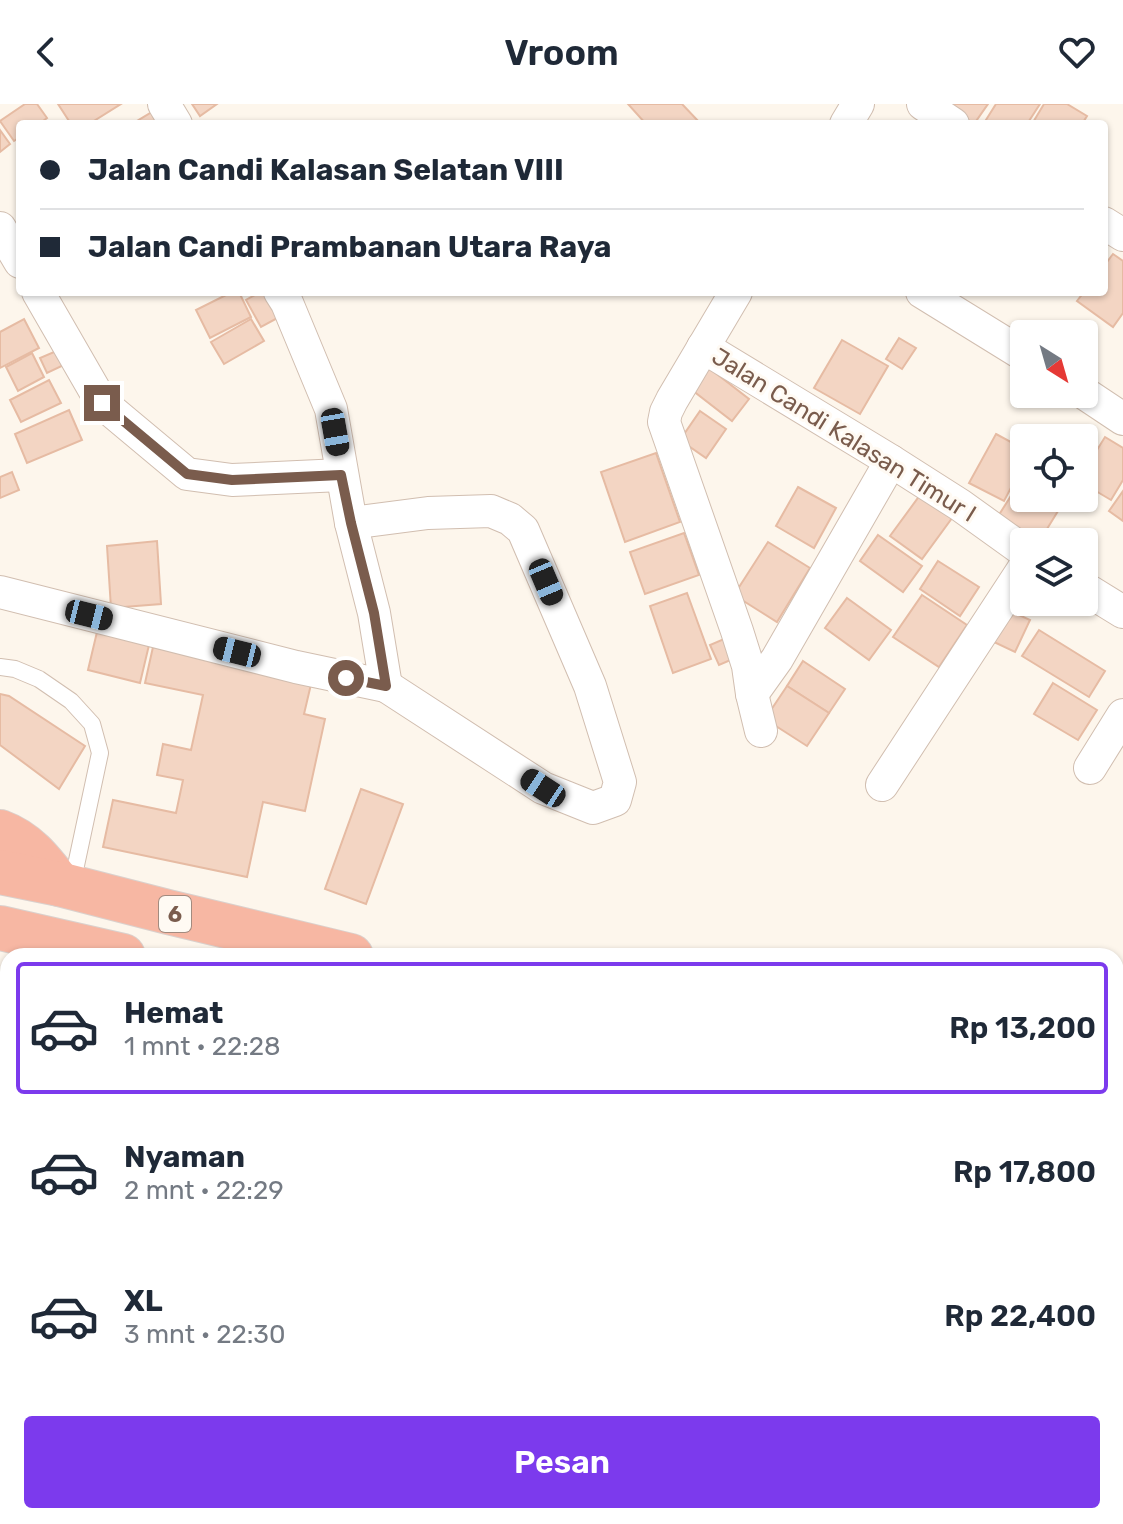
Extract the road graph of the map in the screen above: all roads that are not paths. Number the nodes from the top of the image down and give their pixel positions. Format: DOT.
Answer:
graph roads {
  1 [pos="923,104"];
  2 [pos="947,120"];
  3 [pos="0,228"];
  4 [pos="16,255"];
  5 [pos="40,296"];
  6 [pos="283,296"];
  7 [pos="734,296"];
  8 [pos="928,296"];
  9 [pos="1010,346"];
  10 [pos="703,347"];
  11 [pos="1098,402"];
  12 [pos="1123,419"];
  13 [pos="891,461"];
  14 [pos="341,475"];
  15 [pos="351,523"];
  16 [pos="1010,541"];
  17 [pos="1010,589"];
  18 [pos="0,592"];
  19 [pos="1098,597"];
  20 [pos="1123,612"];
  21 [pos="0,667"];
  22 [pos="386,686"];
  23 [pos="752,694"];
  24 [pos="1123,715"];
  25 [pos="761,731"];
  26 [pos="1090,768"];
  27 [pos="882,785"];
  28 [pos="0,832"];
  29 [pos="0,872"];
  30 [pos="66,885"];
  31 [pos="0,928"];
  32 [pos="88,948"];
  33 [pos="318,948"];
  1 -- 2 [label="street"];
  3 -- 4 [label="street"];
  5 -- 14 [label="street"];
  6 -- 14 [label="street"];
  7 -- 10 [label="street"];
  8 -- 9 [label="street"];
  10 -- 13 [label="street, Jalan Candi Kalasan Timur I"];
  10 -- 23 [label="street"];
  11 -- 12 [label="street"];
  13 -- 16 [label="street, Jalan Candi Kalasan Timur I"];
  13 -- 23 [label="street"];
  14 -- 15 [label="street"];
  15 -- 22 [label="street"];
  15 -- 22 [label="street"];
  17 -- 27 [label="street"];
  18 -- 22 [label="street"];
  19 -- 20 [label="street"];
  21 -- 30 [label="lane"];
  23 -- 25 [label="street"];
  24 -- 26 [label="street"];
  28 -- 30 [label="highway"];
  29 -- 30 [label="highway, 6"];
  30 -- 33 [label="highway, 6"];
  31 -- 32 [label="highway"];
}
